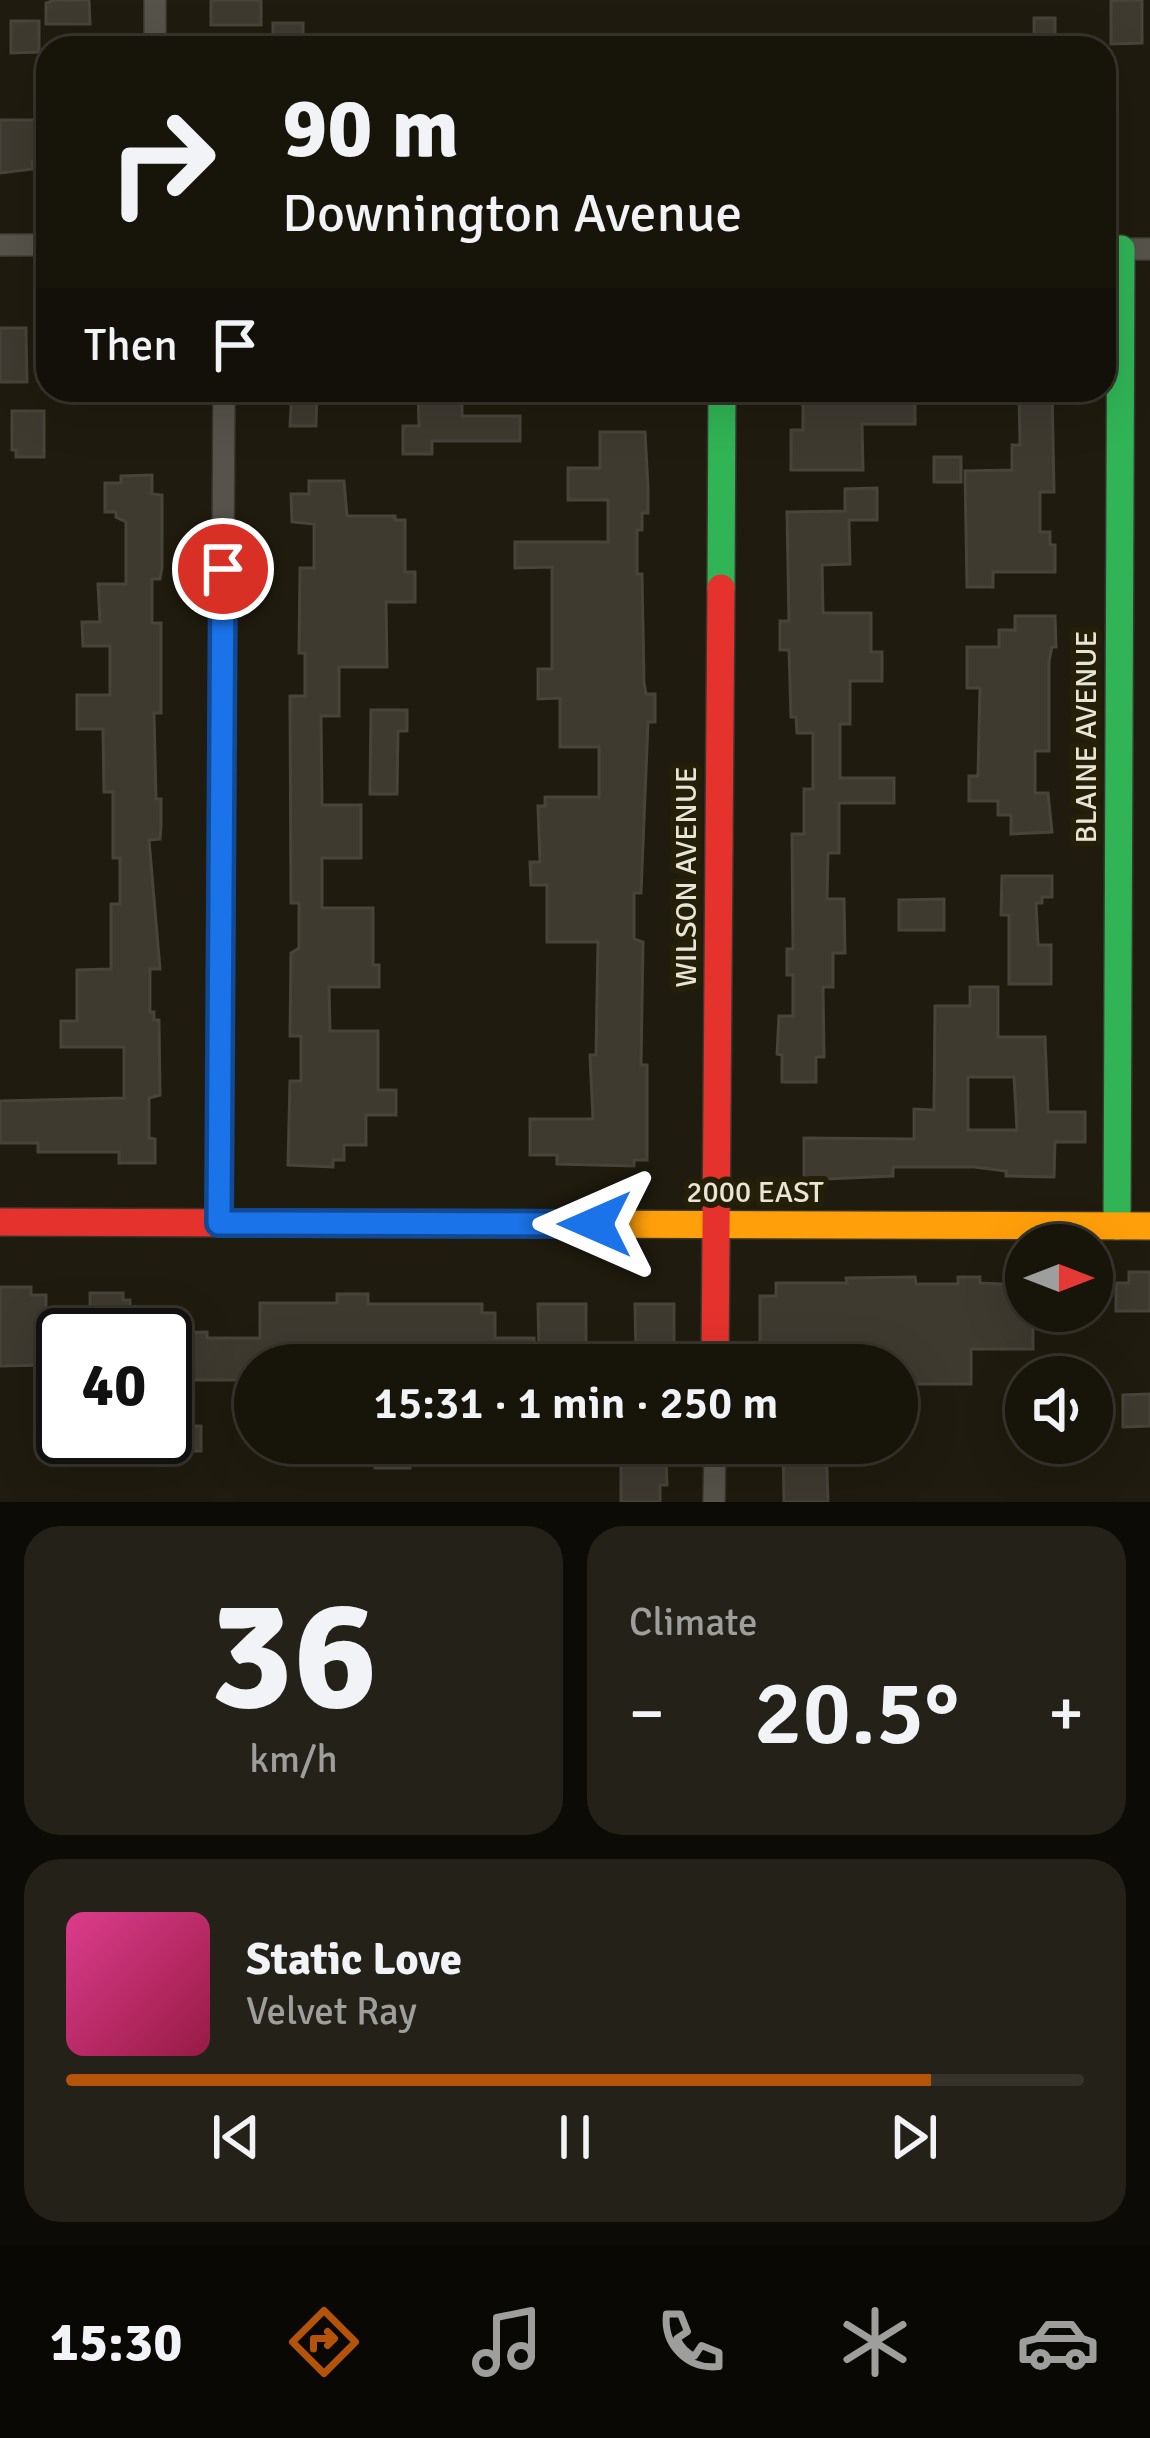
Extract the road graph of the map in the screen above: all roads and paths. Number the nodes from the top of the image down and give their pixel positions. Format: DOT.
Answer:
graph roads {
  1 [pos="155,0"];
  2 [pos="155,36"];
  3 [pos="0,245"];
  4 [pos="36,245"];
  5 [pos="1116,249"];
  6 [pos="1150,249"];
  7 [pos="224,402"];
  8 [pos="722,402"];
  9 [pos="1114,402"];
  10 [pos="0,1222"];
  11 [pos="219,1223"];
  12 [pos="717,1224"];
  13 [pos="1117,1226"];
  14 [pos="1150,1226"];
  15 [pos="715,1344"];
  16 [pos="715,1464"];
  17 [pos="714,1502"];
  1 -- 2 [label="street"];
  3 -- 4 [label="street"];
  5 -- 6 [label="street"];
  7 -- 11 [label="street"];
  8 -- 12 [label="street, WILSON AVENUE"];
  9 -- 13 [label="street, BLAINE AVENUE"];
  10 -- 11 [label="street, 2000 EAST"];
  11 -- 12 [label="street, 2000 EAST"];
  12 -- 13 [label="street, 2000 EAST"];
  12 -- 15 [label="street, WILSON AVENUE"];
  13 -- 14 [label="street, 2000 EAST"];
  16 -- 17 [label="street"];
}
